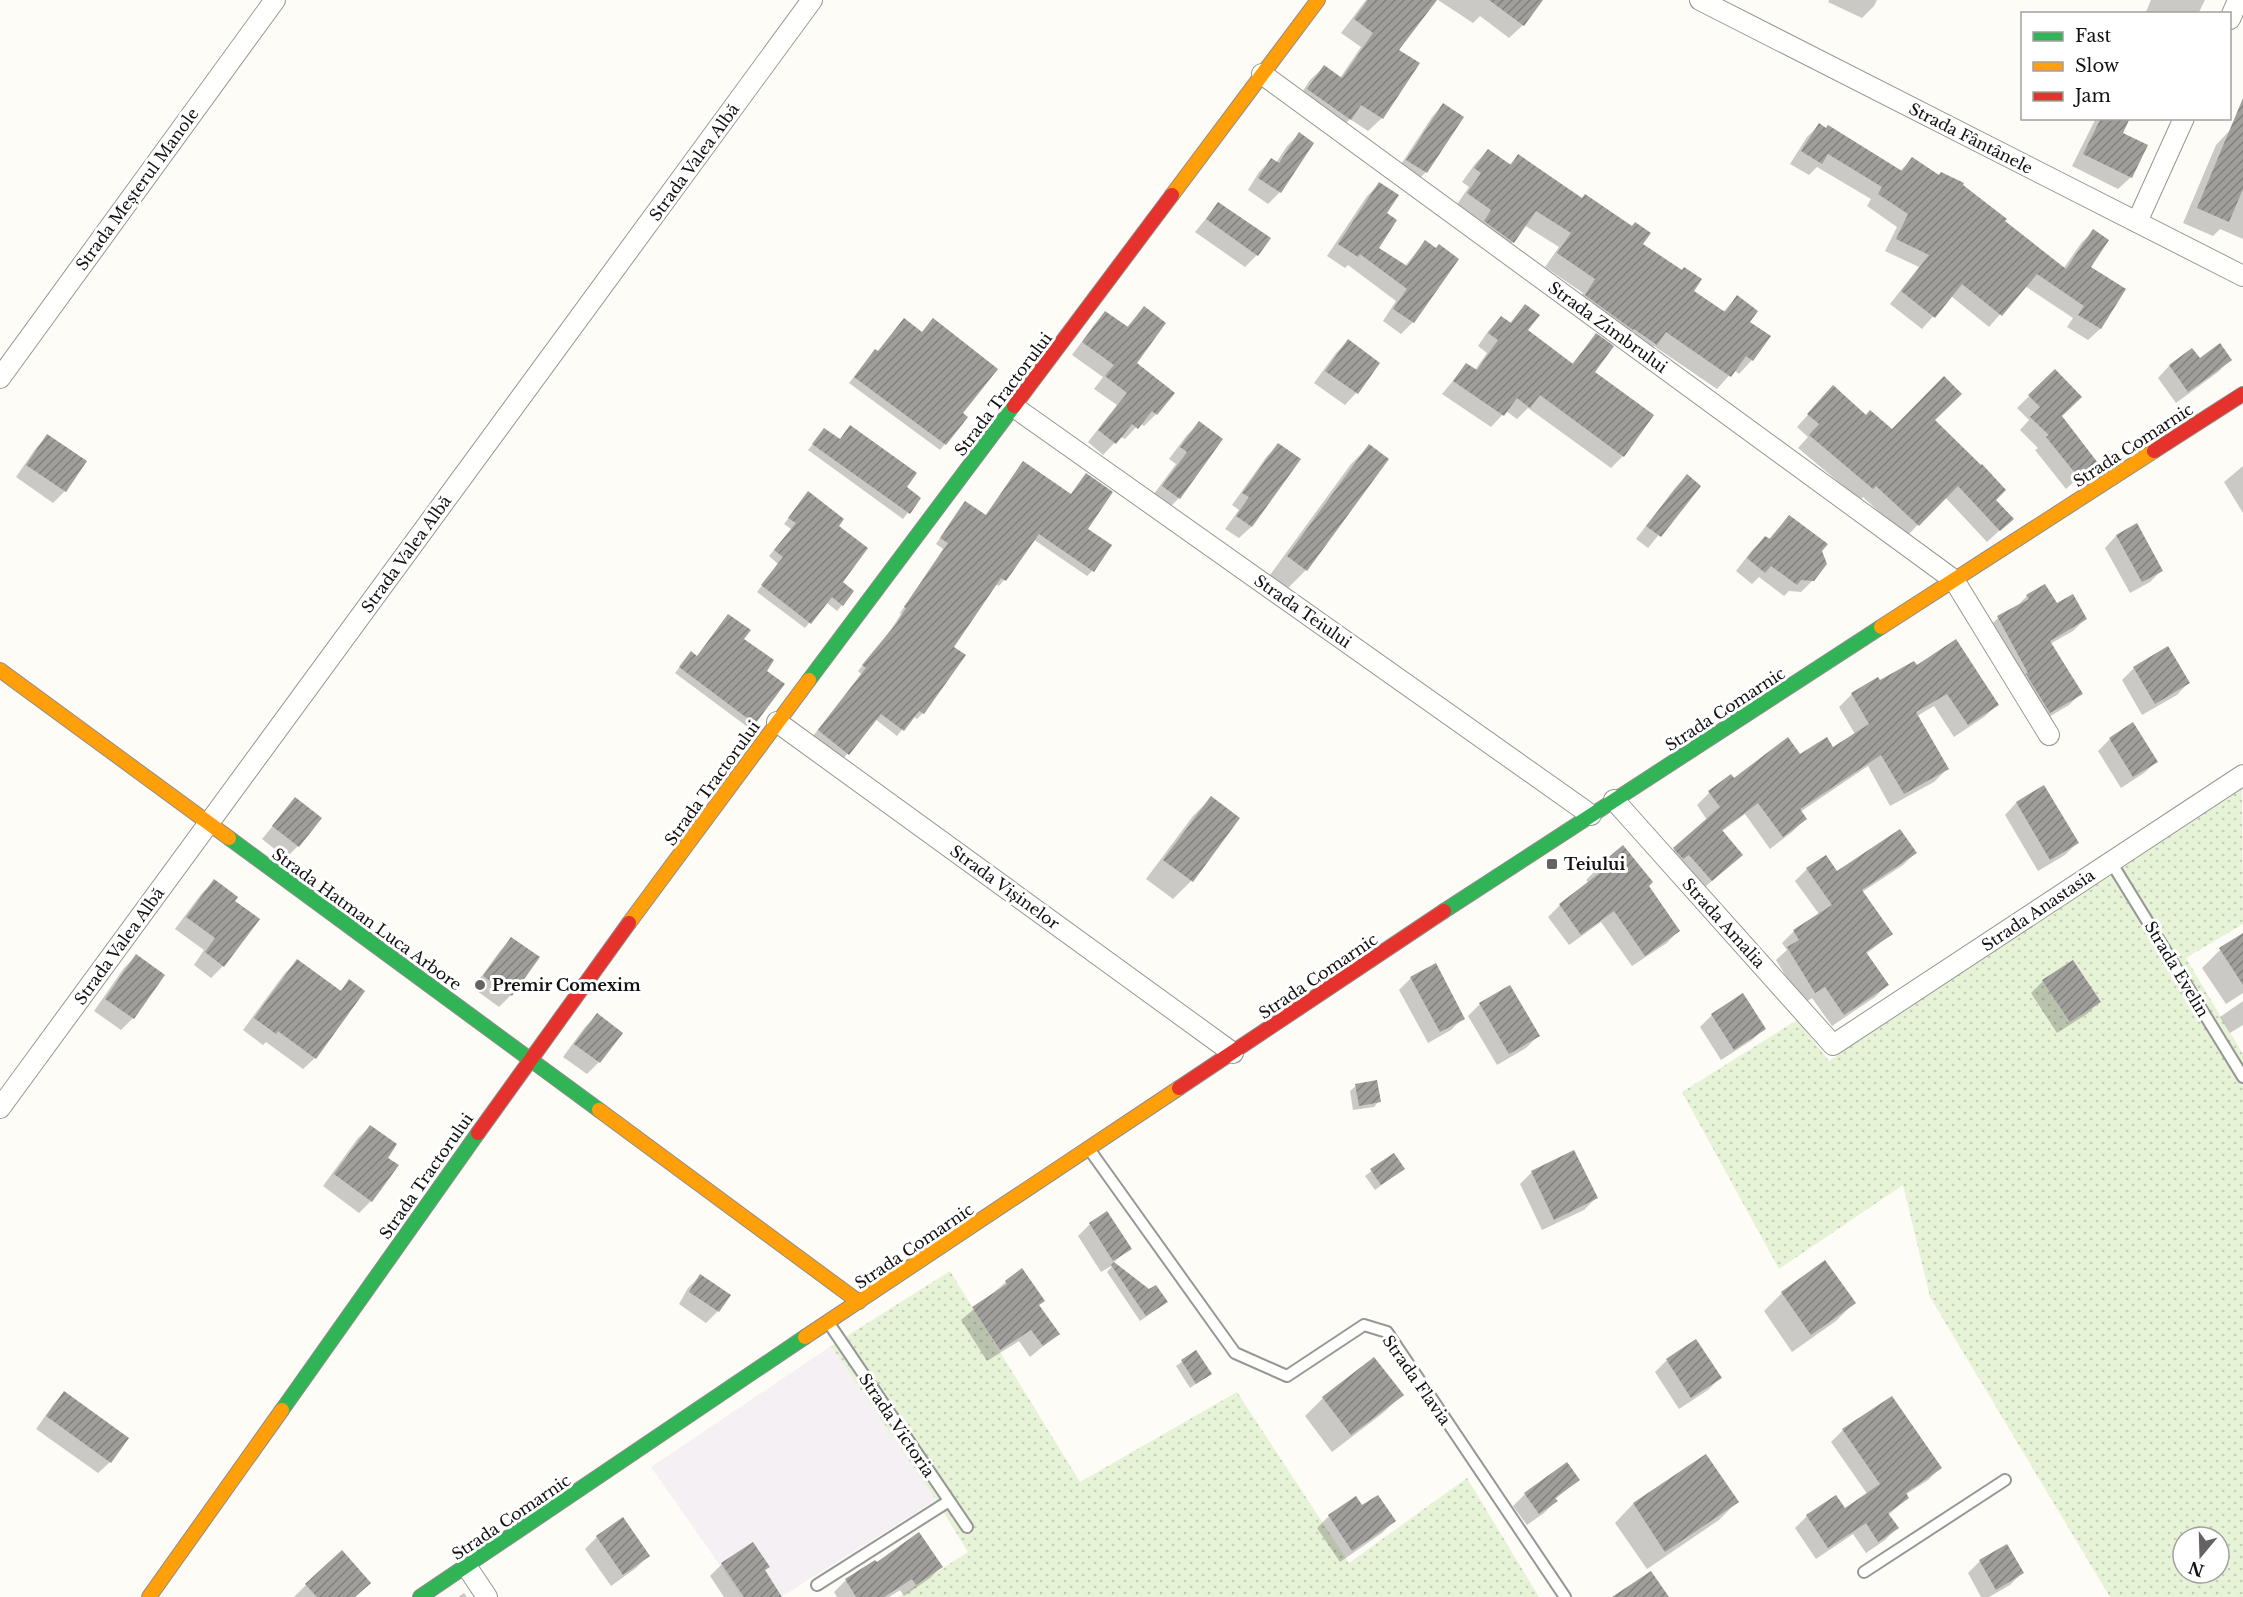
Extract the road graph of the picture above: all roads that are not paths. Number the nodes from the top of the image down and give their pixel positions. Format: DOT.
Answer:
graph roads {
  1 [pos="275,0"];
  2 [pos="812,0"];
  3 [pos="1318,0"];
  4 [pos="1700,0"];
  5 [pos="2238,0"];
  6 [pos="2231,15"];
  7 [pos="1262,74"];
  8 [pos="2183,120"];
  9 [pos="2137,222"];
  10 [pos="2243,276"];
  11 [pos="0,378"];
  12 [pos="2243,394"];
  13 [pos="1014,407"];
  14 [pos="1954,580"];
  15 [pos="0,670"];
  16 [pos="777,722"];
  17 [pos="2049,735"];
  18 [pos="2243,775"];
  19 [pos="1614,800"];
  20 [pos="1591,815"];
  21 [pos="209,824"];
  22 [pos="2111,862"];
  23 [pos="1833,1045"];
  24 [pos="1233,1053"];
  25 [pos="530,1059"];
  26 [pos="2243,1077"];
  27 [pos="0,1108"];
  28 [pos="1089,1149"];
  29 [pos="859,1302"];
  30 [pos="828,1322"];
  31 [pos="2005,1480"];
  32 [pos="949,1501"];
  33 [pos="966,1527"];
  34 [pos="467,1567"];
  35 [pos="1864,1572"];
  36 [pos="817,1585"];
  37 [pos="149,1597"];
  38 [pos="420,1597"];
  39 [pos="487,1597"];
  40 [pos="1565,1597"];
  1 -- 11 [label="street, Strada Meșterul Manole"];
  2 -- 21 [label="street, Strada Valea Albă"];
  3 -- 7 [label="street, Strada Tractorului"];
  4 -- 9 [label="street, Strada Fântânele"];
  5 -- 6 [label="street"];
  7 -- 13 [label="street, Strada Tractorului"];
  7 -- 14 [label="street, Strada Zimbrului"];
  8 -- 9 [label="street"];
  9 -- 10 [label="street, Strada Fântânele"];
  12 -- 14 [label="street, Strada Comarnic"];
  13 -- 16 [label="street, Strada Tractorului"];
  13 -- 20 [label="street, Strada Teiului"];
  14 -- 17 [label="street"];
  14 -- 19 [label="street, Strada Comarnic"];
  15 -- 21 [label="street, Strada Hatman Luca Arbore"];
  16 -- 24 [label="street, Strada Vișinelor"];
  16 -- 25 [label="street, Strada Tractorului"];
  18 -- 22 [label="street, Strada Anastasia"];
  19 -- 20 [label="street, Strada Comarnic"];
  19 -- 23 [label="street, Strada Amalia"];
  20 -- 24 [label="street, Strada Comarnic"];
  21 -- 25 [label="street, Strada Hatman Luca Arbore"];
  21 -- 27 [label="street, Strada Valea Albă"];
  22 -- 23 [label="street, Strada Anastasia"];
  22 -- 26 [label="lane, Strada Evelin"];
  24 -- 28 [label="street, Strada Comarnic"];
  25 -- 29 [label="street, Strada Hatman Luca Arbore"];
  25 -- 37 [label="street, Strada Tractorului"];
  28 -- 29 [label="street, Strada Comarnic"];
  28 -- 40 [label="lane, Strada Flavia"];
  29 -- 30 [label="street, Strada Comarnic"];
  30 -- 32 [label="lane, Strada Victoria"];
  30 -- 34 [label="street, Strada Comarnic"];
  31 -- 35 [label="lane"];
  32 -- 33 [label="lane, Strada Victoria"];
  32 -- 36 [label="lane"];
  34 -- 38 [label="street, Strada Comarnic"];
  34 -- 39 [label="street"];
}
